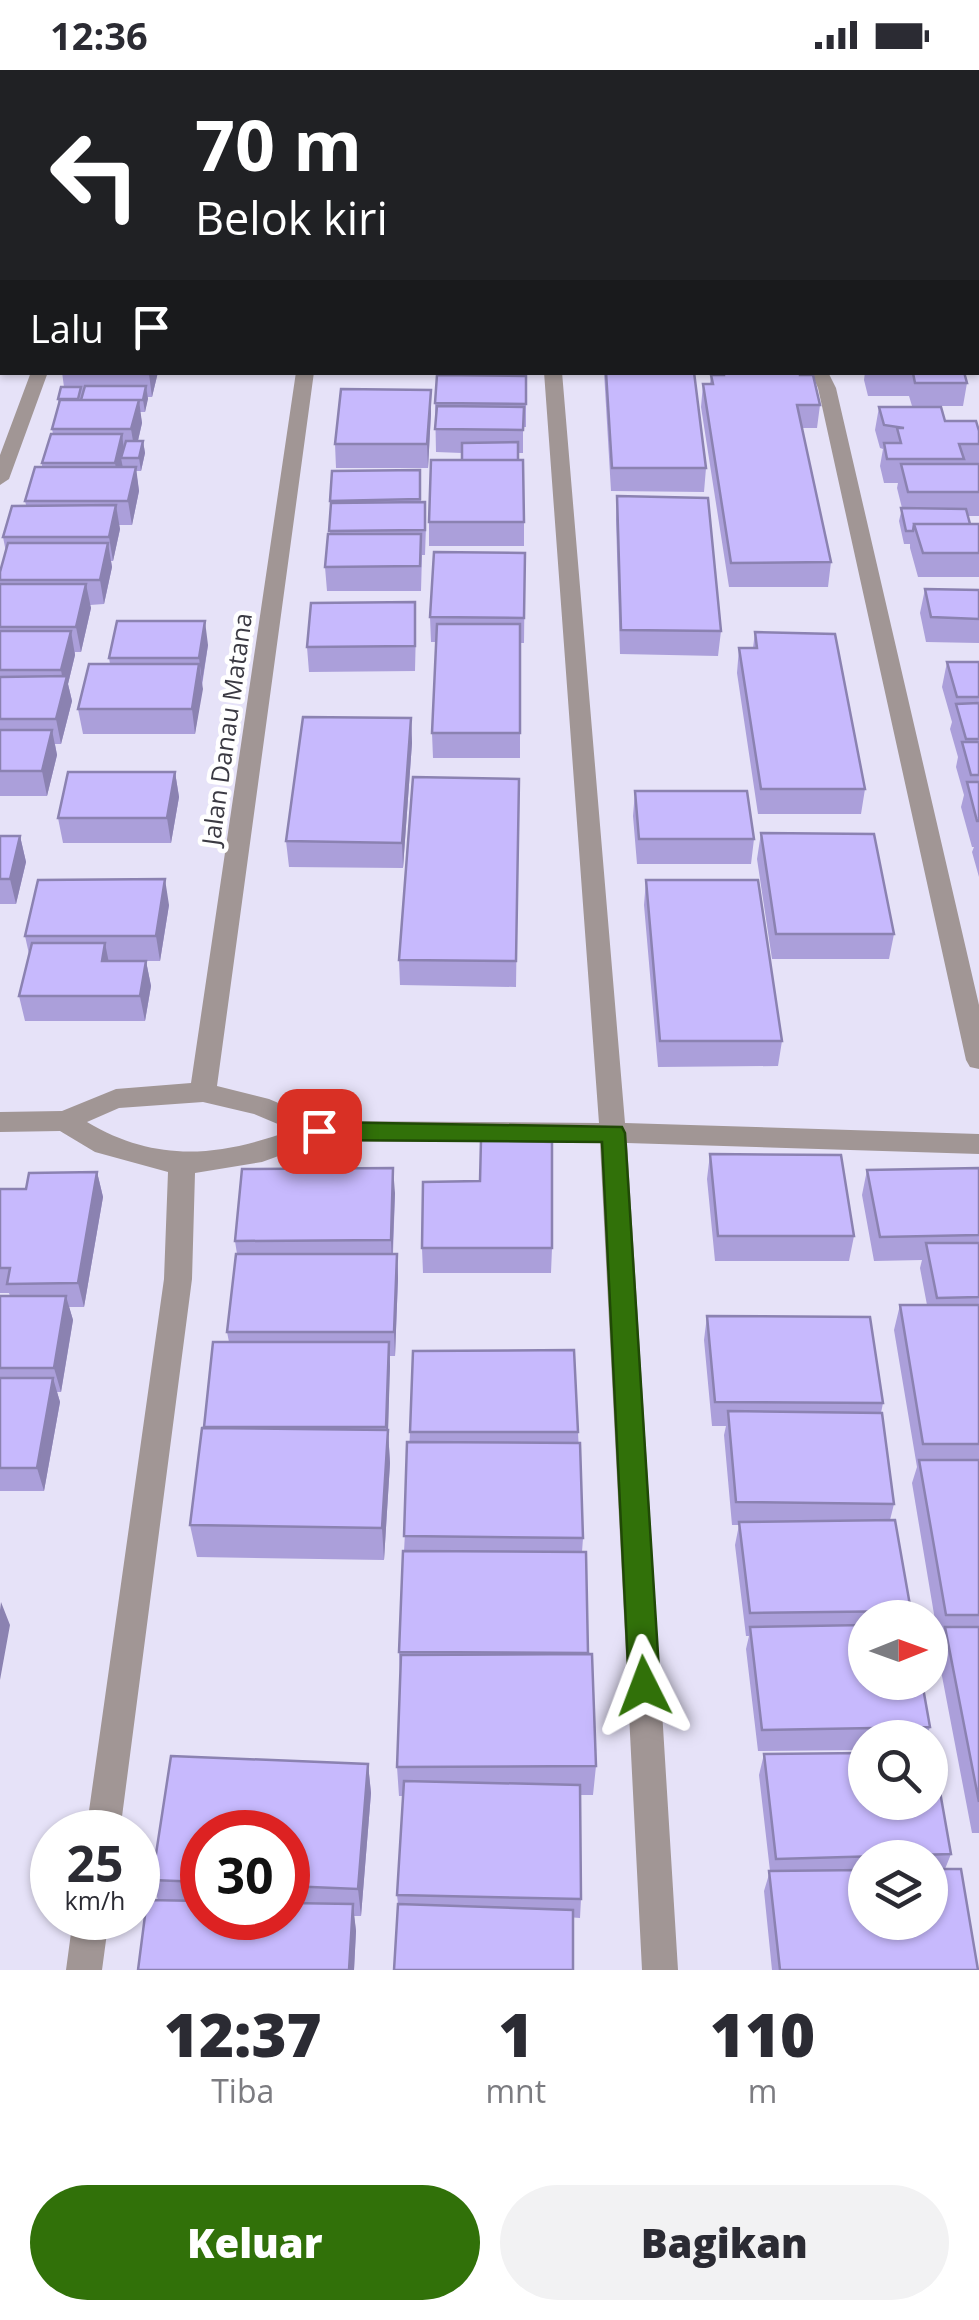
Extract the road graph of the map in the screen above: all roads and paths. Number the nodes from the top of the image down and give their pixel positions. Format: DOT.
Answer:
graph roads {
  1 [pos="39,375"];
  2 [pos="305,375"];
  3 [pos="553,375"];
  4 [pos="820,375"];
  5 [pos="0,479"];
  6 [pos="979,1060"];
  7 [pos="202,1092"];
  8 [pos="64,1120"];
  9 [pos="0,1122"];
  10 [pos="319,1131"];
  11 [pos="614,1133"];
  12 [pos="979,1144"];
  13 [pos="182,1165"];
  14 [pos="106,1810"];
  15 [pos="88,1940"];
  16 [pos="84,1970"];
  17 [pos="660,1970"];
  1 -- 5 [label="street"];
  2 -- 7 [label="street, Jalan Danau Matana"];
  3 -- 11 [label="street"];
  4 -- 6 [label="street"];
  7 -- 8 [label="street"];
  7 -- 10 [label="street"];
  8 -- 9 [label="street"];
  8 -- 13 [label="street"];
  10 -- 11 [label="street"];
  10 -- 13 [label="street"];
  11 -- 12 [label="street"];
  11 -- 17 [label="street"];
  13 -- 14 [label="street"];
  15 -- 16 [label="street"];
}
